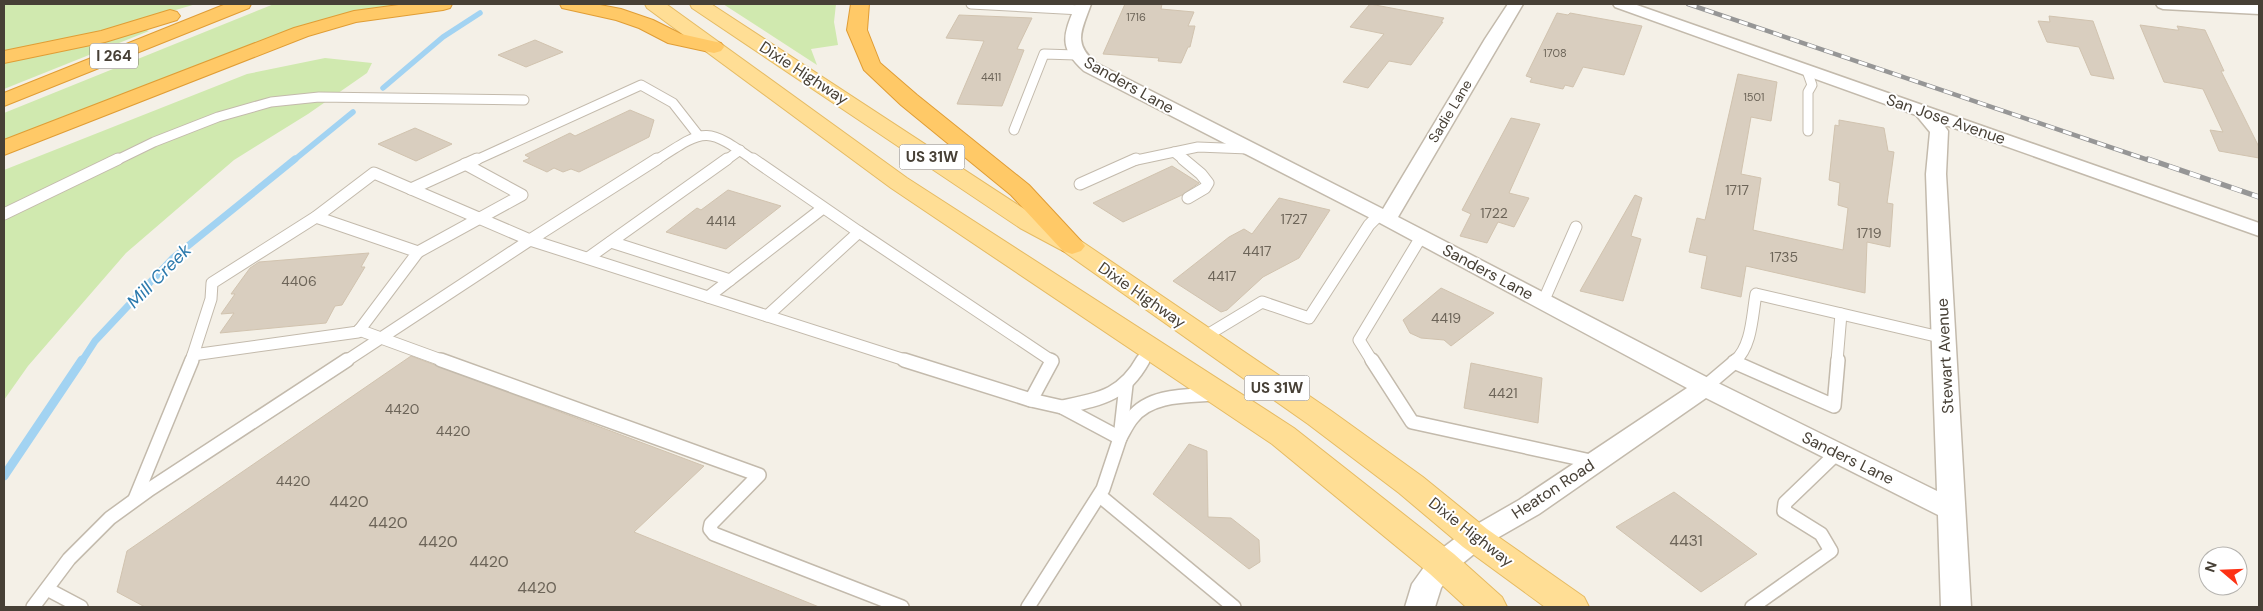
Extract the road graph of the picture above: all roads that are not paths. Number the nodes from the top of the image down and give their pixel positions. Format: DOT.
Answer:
graph roads {
  1 [pos="443,4"];
  2 [pos="568,4"];
  3 [pos="654,4"];
  4 [pos="699,4"];
  5 [pos="860,4"];
  6 [pos="971,4"];
  7 [pos="1516,4"];
  8 [pos="1656,4"];
  9 [pos="2163,4"];
  10 [pos="221,6"];
  11 [pos="1626,6"];
  12 [pos="1082,7"];
  13 [pos="2258,11"];
  14 [pos="714,47"];
  15 [pos="1076,55"];
  16 [pos="4,57"];
  17 [pos="1807,71"];
  18 [pos="4,100"];
  19 [pos="524,100"];
  20 [pos="1922,111"];
  21 [pos="1014,130"];
  22 [pos="1808,131"];
  23 [pos="698,135"];
  24 [pos="4,148"];
  25 [pos="1248,149"];
  26 [pos="740,150"];
  27 [pos="1174,152"];
  28 [pos="465,164"];
  29 [pos="1080,184"];
  30 [pos="411,189"];
  31 [pos="1188,198"];
  32 [pos="823,208"];
  33 [pos="4,214"];
  34 [pos="316,217"];
  35 [pos="1383,217"];
  36 [pos="482,219"];
  37 [pos="1576,227"];
  38 [pos="2259,230"];
  39 [pos="859,232"];
  40 [pos="1421,237"];
  41 [pos="530,240"];
  42 [pos="610,242"];
  43 [pos="1072,246"];
  44 [pos="418,252"];
  45 [pos="588,258"];
  46 [pos="730,280"];
  47 [pos="708,297"];
  48 [pos="1543,302"];
  49 [pos="1841,314"];
  50 [pos="767,316"];
  51 [pos="359,330"];
  52 [pos="382,337"];
  53 [pos="1204,337"];
  54 [pos="1944,338"];
  55 [pos="1149,348"];
  56 [pos="193,355"];
  57 [pos="1734,362"];
  58 [pos="1126,385"];
  59 [pos="1705,387"];
  60 [pos="1219,394"];
  61 [pos="1031,400"];
  62 [pos="1062,407"];
  63 [pos="1120,438"];
  64 [pos="1837,453"];
  65 [pos="1595,462"];
  66 [pos="1100,496"];
  67 [pos="134,500"];
  68 [pos="1952,510"];
  69 [pos="1475,538"];
  70 [pos="1442,564"];
  71 [pos="46,589"];
  72 [pos="33,607"];
  73 [pos="82,607"];
  74 [pos="902,607"];
  75 [pos="1028,607"];
  76 [pos="1234,607"];
  77 [pos="1420,607"];
  78 [pos="1489,607"];
  79 [pos="1571,607"];
  80 [pos="1752,607"];
  81 [pos="1956,607"];
  1 -- 24 [label="highway"];
  2 -- 14 [label="highway"];
  3 -- 14 [label="main road, Dixie Highway / US 31W"];
  4 -- 43 [label="main road, Dixie Highway / US 31W"];
  5 -- 43 [label="highway"];
  6 -- 12 [label="lane"];
  7 -- 35 [label="street, Sadie Lane"];
  8 -- 11 [label="street"];
  9 -- 13 [label="street"];
  10 -- 16 [label="highway"];
  10 -- 18 [label="highway, I 264"];
  11 -- 17 [label="street, San Jose Avenue"];
  12 -- 15 [label="street, Sanders Lane"];
  14 -- 55 [label="main road, Dixie Highway / US 31W"];
  15 -- 21 [label="lane"];
  15 -- 25 [label="street, Sanders Lane"];
  17 -- 20 [label="street, San Jose Avenue"];
  17 -- 22 [label="lane"];
  19 -- 33 [label="lane"];
  20 -- 38 [label="street, San Jose Avenue"];
  20 -- 54 [label="street, Stewart Avenue"];
  23 -- 26 [label="lane"];
  23 -- 28 [label="lane"];
  23 -- 41 [label="lane"];
  25 -- 27 [label="lane"];
  25 -- 35 [label="street, Sanders Lane"];
  26 -- 32 [label="lane"];
  26 -- 42 [label="lane"];
  27 -- 29 [label="lane"];
  27 -- 31 [label="lane"];
  28 -- 30 [label="lane"];
  28 -- 36 [label="lane"];
  30 -- 34 [label="lane"];
  30 -- 36 [label="lane"];
  32 -- 39 [label="lane"];
  32 -- 46 [label="lane"];
  34 -- 44 [label="lane"];
  34 -- 56 [label="lane"];
  35 -- 40 [label="street, Sanders Lane"];
  35 -- 53 [label="lane"];
  36 -- 41 [label="lane"];
  36 -- 44 [label="lane"];
  37 -- 48 [label="lane"];
  39 -- 50 [label="lane"];
  39 -- 61 [label="lane"];
  40 -- 48 [label="street, Sanders Lane"];
  40 -- 65 [label="lane"];
  41 -- 45 [label="lane"];
  41 -- 52 [label="lane"];
  42 -- 45 [label="lane"];
  42 -- 46 [label="lane"];
  43 -- 53 [label="main road, Dixie Highway / US 31W"];
  44 -- 51 [label="lane"];
  45 -- 47 [label="lane"];
  46 -- 47 [label="lane"];
  47 -- 50 [label="lane"];
  48 -- 59 [label="street, Sanders Lane"];
  49 -- 54 [label="lane"];
  49 -- 57 [label="lane"];
  49 -- 57 [label="lane"];
  50 -- 61 [label="lane"];
  51 -- 52 [label="lane"];
  51 -- 56 [label="lane"];
  52 -- 67 [label="lane"];
  52 -- 74 [label="lane"];
  53 -- 69 [label="main road, Dixie Highway / US 31W"];
  54 -- 68 [label="street, Stewart Avenue"];
  55 -- 58 [label="lane"];
  55 -- 60 [label="main road, Dixie Highway / US 31W"];
  56 -- 67 [label="lane"];
  57 -- 59 [label="lane"];
  58 -- 62 [label="lane"];
  58 -- 63 [label="lane"];
  59 -- 64 [label="street, Sanders Lane"];
  59 -- 65 [label="street, Heaton Road"];
  60 -- 63 [label="lane"];
  60 -- 70 [label="main road, Dixie Highway / US 31W"];
  61 -- 62 [label="lane"];
  62 -- 63 [label="lane"];
  63 -- 66 [label="lane"];
  64 -- 68 [label="street, Sanders Lane"];
  64 -- 80 [label="lane"];
  65 -- 69 [label="street, Heaton Road"];
  66 -- 75 [label="lane"];
  66 -- 76 [label="lane"];
  67 -- 71 [label="lane"];
  68 -- 81 [label="street, Stewart Avenue"];
  69 -- 70 [label="street, Heaton Road"];
  69 -- 79 [label="main road, Dixie Highway / US 31W"];
  70 -- 77 [label="street, Heaton Road"];
  70 -- 78 [label="main road, Dixie Highway / US 31W"];
  71 -- 72 [label="lane"];
  71 -- 73 [label="lane"];
}
